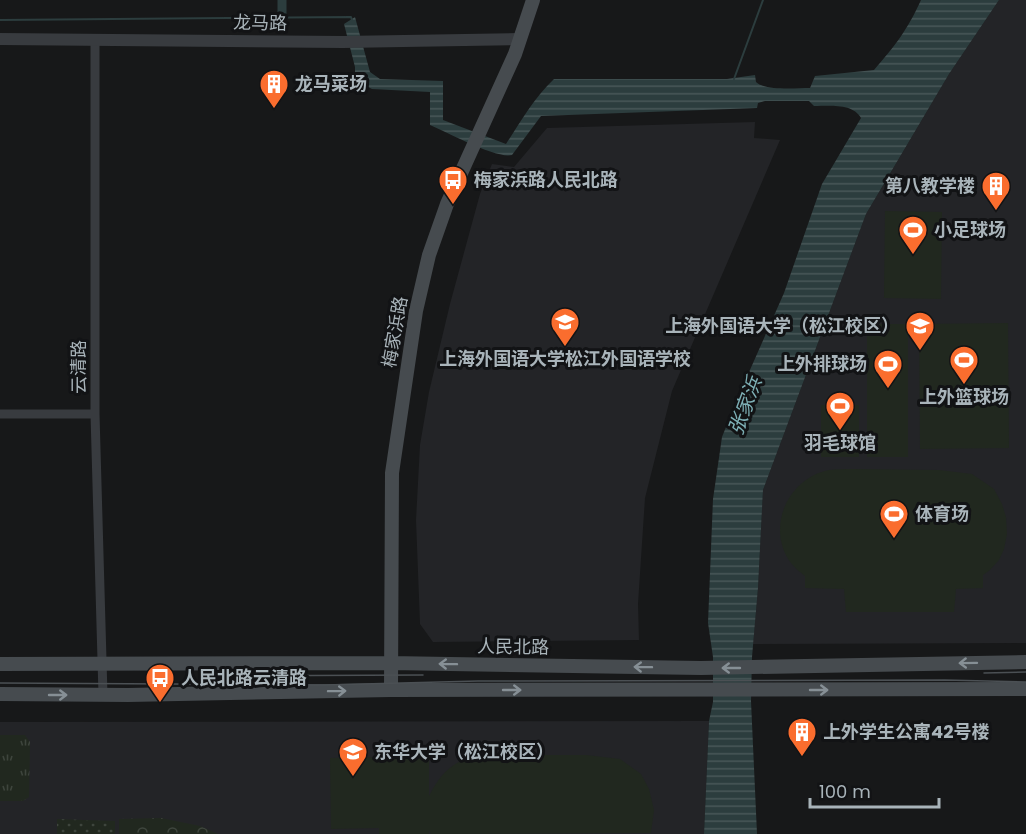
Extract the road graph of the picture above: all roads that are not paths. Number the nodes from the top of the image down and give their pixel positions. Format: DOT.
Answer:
graph roads {
  1 [pos="533,0"];
  2 [pos="0,39"];
  3 [pos="95,39"];
  4 [pos="519,39"];
  5 [pos="0,414"];
  6 [pos="95,414"];
  7 [pos="1026,662"];
  8 [pos="102,663"];
  9 [pos="390,663"];
  10 [pos="0,664"];
  11 [pos="1026,689"];
  12 [pos="391,690"];
  13 [pos="0,694"];
  14 [pos="103,695"];
  1 -- 4 [label="main road, 梅家浜路"];
  2 -- 3 [label="street, 龙马路"];
  3 -- 4 [label="street, 龙马路"];
  3 -- 6 [label="street, 云清路"];
  4 -- 9 [label="main road, 梅家浜路"];
  5 -- 6 [label="street"];
  6 -- 8 [label="street, 云清路"];
  7 -- 9 [label="main road, 人民北路, one-way"];
  8 -- 9 [label="main road, 人民北路"];
  8 -- 10 [label="main road, 人民北路"];
  8 -- 14 [label="street, 云清路"];
  9 -- 12 [label="main road, 梅家浜路"];
  12 -- 11 [label="main road, one-way"];
  14 -- 12 [label="main road, one-way"];
  13 -- 14 [label="main road, one-way"];
}
